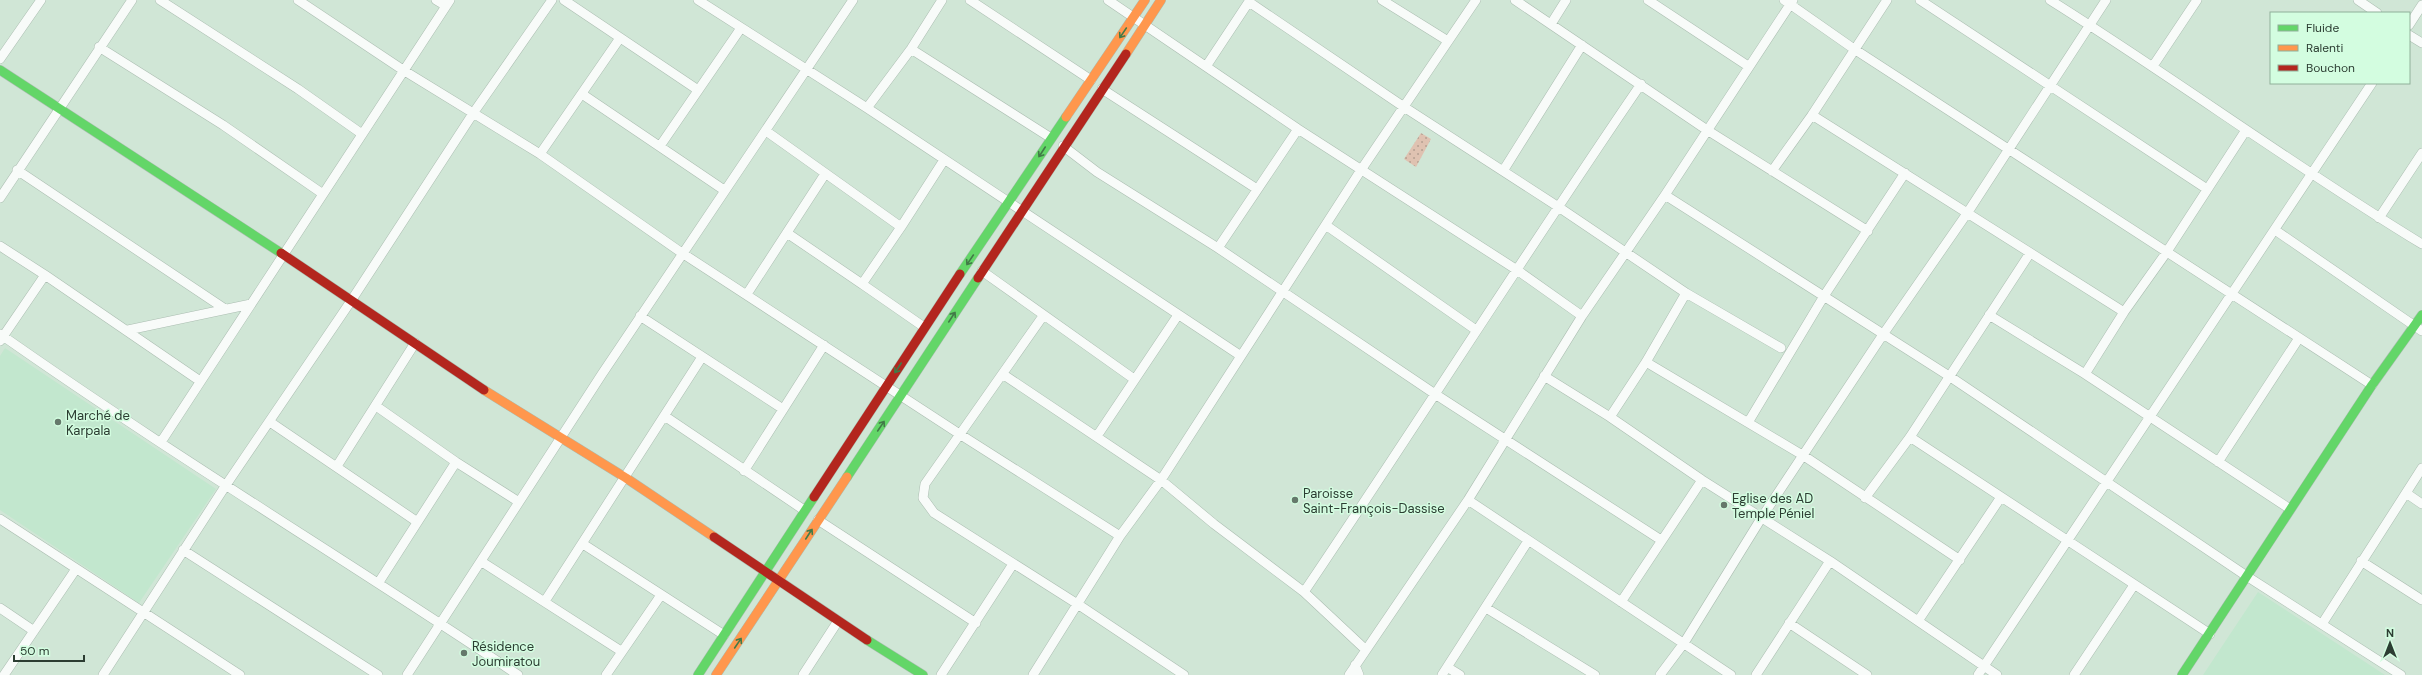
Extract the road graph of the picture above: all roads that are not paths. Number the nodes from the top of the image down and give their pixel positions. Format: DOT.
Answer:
graph roads {
  1 [pos="41,0"];
  2 [pos="132,0"];
  3 [pos="160,0"];
  4 [pos="298,0"];
  5 [pos="436,0"];
  6 [pos="552,0"];
  7 [pos="564,0"];
  8 [pos="698,0"];
  9 [pos="853,0"];
  10 [pos="942,0"];
  11 [pos="970,0"];
  12 [pos="1108,0"];
  13 [pos="1145,0"];
  14 [pos="1161,0"];
  15 [pos="1382,0"];
  16 [pos="1476,0"];
  17 [pos="1515,0"];
  18 [pos="1566,0"];
  19 [pos="1648,0"];
  20 [pos="1887,0"];
  21 [pos="1920,0"];
  22 [pos="2050,0"];
  23 [pos="2106,0"];
  24 [pos="2197,0"];
  25 [pos="2358,0"];
  26 [pos="1250,1"];
  27 [pos="1789,1"];
  28 [pos="448,3"];
  29 [pos="2422,5"];
  30 [pos="2376,12"];
  31 [pos="1134,18"];
  32 [pos="1551,24"];
  33 [pos="2410,24"];
  34 [pos="1144,25"];
  35 [pos="2089,25"];
  36 [pos="741,28"];
  37 [pos="2410,36"];
  38 [pos="620,38"];
  39 [pos="1448,41"];
  40 [pos="2422,44"];
  41 [pos="1582,45"];
  42 [pos="99,46"];
  43 [pos="911,49"];
  44 [pos="1854,49"];
  45 [pos="0,59"];
  46 [pos="1207,65"];
  47 [pos="1748,66"];
  48 [pos="2153,66"];
  49 [pos="0,70"];
  50 [pos="403,70"];
  51 [pos="806,70"];
  52 [pos="1091,80"];
  53 [pos="1641,84"];
  54 [pos="2371,84"];
  55 [pos="2049,85"];
  56 [pos="1102,89"];
  57 [pos="698,90"];
  58 [pos="582,94"];
  59 [pos="58,108"];
  60 [pos="867,108"];
  61 [pos="1404,108"];
  62 [pos="474,112"];
  63 [pos="1812,115"];
  64 [pos="1298,129"];
  65 [pos="1707,130"];
  66 [pos="2246,130"];
  67 [pos="766,131"];
  68 [pos="362,134"];
  69 [pos="1051,138"];
  70 [pos="660,146"];
  71 [pos="1064,146"];
  72 [pos="2009,148"];
  73 [pos="2422,153"];
  74 [pos="540,154"];
  75 [pos="944,160"];
  76 [pos="17,170"];
  77 [pos="1361,170"];
  78 [pos="1503,171"];
  79 [pos="1772,171"];
  80 [pos="1905,173"];
  81 [pos="825,174"];
  82 [pos="2313,174"];
  83 [pos="1257,188"];
  84 [pos="2207,189"];
  85 [pos="724,190"];
  86 [pos="323,194"];
  87 [pos="1665,195"];
  88 [pos="0,198"];
  89 [pos="1009,202"];
  90 [pos="1557,206"];
  91 [pos="1022,211"];
  92 [pos="1968,212"];
  93 [pos="2379,218"];
  94 [pos="1327,226"];
  95 [pos="901,227"];
  96 [pos="2275,230"];
  97 [pos="1868,231"];
  98 [pos="787,233"];
  99 [pos="2422,244"];
  100 [pos="0,246"];
  101 [pos="1218,248"];
  102 [pos="682,253"];
  103 [pos="1626,253"];
  104 [pos="2030,253"];
  105 [pos="2166,253"];
  106 [pos="285,255"];
  107 [pos="1517,270"];
  108 [pos="982,271"];
  109 [pos="45,275"];
  110 [pos="862,284"];
  111 [pos="1284,292"];
  112 [pos="1686,293"];
  113 [pos="747,294"];
  114 [pos="2232,295"];
  115 [pos="1824,296"];
  116 [pos="351,301"];
  117 [pos="251,304"];
  118 [pos="225,309"];
  119 [pos="2124,312"];
  120 [pos="1178,315"];
  121 [pos="1989,315"];
  122 [pos="2422,315"];
  123 [pos="640,316"];
  124 [pos="1043,316"];
  125 [pos="1582,316"];
  126 [pos="924,327"];
  127 [pos="2418,328"];
  128 [pos="128,330"];
  129 [pos="1476,330"];
  130 [pos="1884,333"];
  131 [pos="1,337"];
  132 [pos="2299,338"];
  133 [pos="414,344"];
  134 [pos="824,345"];
  135 [pos="1781,348"];
  136 [pos="1241,356"];
  137 [pos="702,357"];
  138 [pos="1646,362"];
  139 [pos="2085,374"];
  140 [pos="1004,375"];
  141 [pos="1544,376"];
  142 [pos="1950,376"];
  143 [pos="1134,379"];
  144 [pos="200,380"];
  145 [pos="886,385"];
  146 [pos="2372,385"];
  147 [pos="902,394"];
  148 [pos="1435,394"];
  149 [pos="376,406"];
  150 [pos="782,409"];
  151 [pos="1610,416"];
  152 [pos="666,417"];
  153 [pos="2150,417"];
  154 [pos="1749,421"];
  155 [pos="270,422"];
  156 [pos="961,435"];
  157 [pos="1097,436"];
  158 [pos="1910,437"];
  159 [pos="561,438"];
  160 [pos="1505,438"];
  161 [pos="161,442"];
  162 [pos="1804,456"];
  163 [pos="456,462"];
  164 [pos="2218,462"];
  165 [pos="337,466"];
  166 [pos="2422,468"];
  167 [pos="744,471"];
  168 [pos="626,478"];
  169 [pos="1161,480"];
  170 [pos="1702,480"];
  171 [pos="2108,482"];
  172 [pos="226,485"];
  173 [pos="2406,493"];
  174 [pos="2001,497"];
  175 [pos="1865,498"];
  176 [pos="1468,500"];
  177 [pos="519,502"];
  178 [pos="2422,504"];
  179 [pos="2290,509"];
  180 [pos="804,510"];
  181 [pos="1762,517"];
  182 [pos="0,519"];
  183 [pos="818,520"];
  184 [pos="416,522"];
  185 [pos="1120,536"];
  186 [pos="1660,540"];
  187 [pos="2068,540"];
  188 [pos="1528,541"];
  189 [pos="583,544"];
  190 [pos="183,550"];
  191 [pos="1960,560"];
  192 [pos="1830,561"];
  193 [pos="2361,561"];
  194 [pos="482,562"];
  195 [pos="1013,564"];
  196 [pos="76,569"];
  197 [pos="764,571"];
  198 [pos="2248,577"];
  199 [pos="779,581"];
  200 [pos="379,582"];
  201 [pos="2134,585"];
  202 [pos="1304,592"];
  203 [pos="661,595"];
  204 [pos="2422,598"];
  205 [pos="546,601"];
  206 [pos="1621,602"];
  207 [pos="1079,604"];
  208 [pos="0,608"];
  209 [pos="1486,608"];
  210 [pos="144,613"];
  211 [pos="838,621"];
  212 [pos="1918,621"];
  213 [pos="976,623"];
  214 [pos="1789,623"];
  215 [pos="442,624"];
  216 [pos="2322,624"];
  217 [pos="34,631"];
  218 [pos="2210,634"];
  219 [pos="724,635"];
  220 [pos="1684,643"];
  221 [pos="621,650"];
  222 [pos="1366,650"];
  223 [pos="1355,666"];
  224 [pos="1984,666"];
  225 [pos="1447,667"];
  226 [pos="4,675"];
  227 [pos="104,675"];
  228 [pos="240,675"];
  229 [pos="378,675"];
  230 [pos="407,675"];
  231 [pos="518,675"];
  232 [pos="606,675"];
  233 [pos="698,675"];
  234 [pos="716,675"];
  235 [pos="803,675"];
  236 [pos="923,675"];
  237 [pos="941,675"];
  238 [pos="1033,675"];
  239 [pos="1184,675"];
  240 [pos="1349,675"];
  241 [pos="1359,675"];
  242 [pos="1442,675"];
  243 [pos="1460,675"];
  244 [pos="1595,675"];
  245 [pos="1660,675"];
  246 [pos="1731,675"];
  247 [pos="1756,675"];
  248 [pos="1867,675"];
  249 [pos="1978,675"];
  250 [pos="1997,675"];
  251 [pos="2074,675"];
  252 [pos="2182,675"];
  253 [pos="2401,675"];
  1 -- 45 [label="street"];
  2 -- 42 [label="street"];
  3 -- 68 [label="street"];
  4 -- 50 [label="street"];
  5 -- 28 [label="street"];
  6 -- 62 [label="street"];
  7 -- 38 [label="street"];
  8 -- 36 [label="street"];
  9 -- 51 [label="street"];
  10 -- 43 [label="street"];
  11 -- 52 [label="street"];
  12 -- 31 [label="street"];
  13 -- 31 [label="main road"];
  14 -- 34 [label="main road"];
  15 -- 39 [label="street"];
  16 -- 39 [label="street"];
  17 -- 32 [label="street"];
  18 -- 32 [label="street"];
  19 -- 47 [label="street"];
  20 -- 44 [label="street"];
  21 -- 55 [label="street"];
  22 -- 35 [label="street"];
  23 -- 35 [label="street"];
  24 -- 48 [label="street"];
  25 -- 30 [label="street"];
  26 -- 46 [label="street"];
  26 -- 61 [label="street"];
  27 -- 44 [label="street"];
  27 -- 47 [label="street"];
  28 -- 50 [label="street"];
  29 -- 33 [label="street"];
  31 -- 34 [label="street"];
  31 -- 52 [label="main road, one-way"];
  32 -- 41 [label="street"];
  34 -- 46 [label="street"];
  34 -- 56 [label="main road"];
  35 -- 48 [label="street"];
  35 -- 55 [label="street"];
  36 -- 51 [label="street"];
  36 -- 57 [label="street"];
  37 -- 40 [label="street"];
  38 -- 57 [label="street"];
  38 -- 58 [label="street"];
  39 -- 61 [label="street"];
  41 -- 53 [label="street"];
  41 -- 78 [label="street"];
  42 -- 59 [label="street"];
  42 -- 86 [label="street"];
  43 -- 60 [label="street"];
  43 -- 69 [label="street"];
  44 -- 63 [label="street"];
  44 -- 72 [label="street"];
  46 -- 64 [label="street"];
  47 -- 65 [label="street"];
  48 -- 66 [label="street"];
  49 -- 59 [label="main road"];
  50 -- 62 [label="street"];
  50 -- 68 [label="street"];
  51 -- 60 [label="street"];
  51 -- 67 [label="street"];
  52 -- 69 [label="main road"];
  53 -- 65 [label="street"];
  53 -- 90 [label="street"];
  54 -- 82 [label="street"];
  55 -- 72 [label="street"];
  55 -- 84 [label="street"];
  56 -- 71 [label="main road"];
  56 -- 83 [label="street"];
  57 -- 70 [label="street"];
  58 -- 70 [label="street"];
  58 -- 74 [label="street"];
  59 -- 76 [label="street"];
  59 -- 106 [label="main road"];
  60 -- 75 [label="street"];
  61 -- 77 [label="street"];
  61 -- 78 [label="street"];
  62 -- 74 [label="street"];
  62 -- 116 [label="street"];
  63 -- 79 [label="street"];
  63 -- 80 [label="street"];
  64 -- 77 [label="street"];
  64 -- 83 [label="street"];
  65 -- 79 [label="street"];
  65 -- 87 [label="street"];
  66 -- 82 [label="street"];
  66 -- 84 [label="street"];
  67 -- 81 [label="street"];
  67 -- 85 [label="street"];
  68 -- 86 [label="street"];
  69 -- 89 [label="main road, one-way"];
  70 -- 85 [label="street"];
  71 -- 91 [label="main road"];
  71 -- 101 [label="street"];
  72 -- 92 [label="street"];
  72 -- 105 [label="street"];
  73 -- 93 [label="street"];
  74 -- 102 [label="street"];
  75 -- 89 [label="street"];
  75 -- 95 [label="street"];
  76 -- 88 [label="street"];
  76 -- 118 [label="street"];
  77 -- 94 [label="street"];
  77 -- 107 [label="street"];
  78 -- 90 [label="street"];
  79 -- 97 [label="street"];
  80 -- 92 [label="street"];
  80 -- 97 [label="street"];
  81 -- 95 [label="street"];
  81 -- 98 [label="street"];
  82 -- 93 [label="street"];
  82 -- 96 [label="street"];
  83 -- 101 [label="street"];
  84 -- 105 [label="street"];
  85 -- 102 [label="street"];
  86 -- 106 [label="street"];
  87 -- 103 [label="street"];
  87 -- 115 [label="street"];
  89 -- 91 [label="street"];
  89 -- 126 [label="main road, one-way"];
  90 -- 103 [label="street"];
  90 -- 107 [label="street"];
  91 -- 108 [label="main road"];
  91 -- 120 [label="street"];
  92 -- 104 [label="street"];
  92 -- 130 [label="street"];
  93 -- 99 [label="street"];
  94 -- 111 [label="street"];
  94 -- 129 [label="street"];
  95 -- 110 [label="street"];
  96 -- 114 [label="street"];
  96 -- 127 [label="street"];
  97 -- 115 [label="street"];
  98 -- 110 [label="street"];
  98 -- 113 [label="street"];
  100 -- 109 [label="street"];
  101 -- 111 [label="street"];
  102 -- 113 [label="street"];
  102 -- 123 [label="street"];
  103 -- 112 [label="street"];
  103 -- 125 [label="street"];
  104 -- 119 [label="street"];
  104 -- 121 [label="street"];
  105 -- 114 [label="street"];
  105 -- 119 [label="street"];
  106 -- 116 [label="main road"];
  106 -- 117 [label="street"];
  107 -- 125 [label="street"];
  107 -- 129 [label="street"];
  108 -- 124 [label="street"];
  147 -- 108 [label="main road, one-way"];
  109 -- 128 [label="street"];
  109 -- 131 [label="street"];
  110 -- 126 [label="street"];
  111 -- 136 [label="street"];
  111 -- 148 [label="street"];
  112 -- 135 [label="street"];
  112 -- 138 [label="street"];
  113 -- 134 [label="street"];
  114 -- 132 [label="street"];
  114 -- 153 [label="street"];
  115 -- 130 [label="street"];
  115 -- 154 [label="street"];
  116 -- 133 [label="main road"];
  116 -- 155 [label="street"];
  117 -- 118 [label="street"];
  117 -- 144 [label="street"];
  118 -- 128 [label="street"];
  119 -- 139 [label="street"];
  120 -- 136 [label="street"];
  120 -- 143 [label="street"];
  121 -- 139 [label="street"];
  121 -- 142 [label="street"];
  122 -- 127 [label="main road"];
  123 -- 137 [label="street"];
  123 -- 159 [label="street"];
  124 -- 140 [label="street"];
  124 -- 143 [label="street"];
  125 -- 141 [label="street"];
  126 -- 145 [label="main road, one-way"];
  127 -- 146 [label="main road"];
  128 -- 144 [label="street"];
  129 -- 148 [label="street"];
  130 -- 142 [label="street"];
  130 -- 162 [label="street"];
  131 -- 161 [label="street"];
  132 -- 146 [label="street"];
  132 -- 164 [label="street"];
  133 -- 149 [label="street"];
  133 -- 159 [label="main road"];
  134 -- 145 [label="street"];
  134 -- 150 [label="street"];
  136 -- 169 [label="street"];
  137 -- 150 [label="street"];
  137 -- 152 [label="street"];
  138 -- 151 [label="street"];
  138 -- 154 [label="street"];
  139 -- 153 [label="street"];
  140 -- 156 [label="street"];
  140 -- 157 [label="street"];
  141 -- 151 [label="street"];
  141 -- 160 [label="street"];
  142 -- 158 [label="street"];
  142 -- 171 [label="street"];
  143 -- 157 [label="street"];
  144 -- 161 [label="street"];
  145 -- 147 [label="street"];
  145 -- 180 [label="main road"];
  146 -- 179 [label="main road"];
  147 -- 156 [label="street"];
  183 -- 147 [label="main road, one-way"];
  148 -- 160 [label="street"];
  148 -- 202 [label="street"];
  149 -- 163 [label="street"];
  149 -- 165 [label="street"];
  150 -- 167 [label="street"];
  151 -- 170 [label="street"];
  152 -- 167 [label="street"];
  152 -- 168 [label="street"];
  153 -- 164 [label="street"];
  153 -- 171 [label="street"];
  154 -- 162 [label="street"];
  155 -- 165 [label="street"];
  155 -- 172 [label="street"];
  156 -- 185 [label="street"];
  156 -- 195 [label="street"];
  157 -- 169 [label="street"];
  158 -- 174 [label="street"];
  158 -- 175 [label="street"];
  159 -- 168 [label="main road"];
  159 -- 177 [label="street"];
  160 -- 176 [label="street"];
  160 -- 186 [label="street"];
  161 -- 172 [label="street"];
  162 -- 175 [label="street"];
  162 -- 181 [label="street"];
  163 -- 177 [label="street"];
  163 -- 184 [label="street"];
  164 -- 179 [label="street"];
  165 -- 184 [label="street"];
  166 -- 173 [label="street"];
  167 -- 180 [label="street"];
  168 -- 189 [label="street"];
  168 -- 197 [label="main road"];
  169 -- 185 [label="street"];
  169 -- 202 [label="street"];
  170 -- 181 [label="street"];
  170 -- 186 [label="street"];
  171 -- 187 [label="street"];
  171 -- 198 [label="street"];
  172 -- 190 [label="street"];
  172 -- 200 [label="street"];
  173 -- 178 [label="street"];
  173 -- 193 [label="street"];
  174 -- 187 [label="street"];
  174 -- 191 [label="street"];
  175 -- 191 [label="street"];
  176 -- 188 [label="street"];
  176 -- 222 [label="street"];
  177 -- 194 [label="street"];
  179 -- 198 [label="main road"];
  180 -- 197 [label="main road"];
  181 -- 192 [label="street"];
  181 -- 220 [label="street"];
  182 -- 196 [label="street"];
  199 -- 183 [label="main road, one-way"];
  183 -- 213 [label="street"];
  184 -- 200 [label="street"];
  185 -- 207 [label="street"];
  186 -- 206 [label="street"];
  187 -- 201 [label="street"];
  187 -- 224 [label="street"];
  188 -- 206 [label="street"];
  188 -- 209 [label="street"];
  189 -- 203 [label="street"];
  189 -- 205 [label="street"];
  190 -- 210 [label="street"];
  190 -- 229 [label="street"];
  191 -- 212 [label="street"];
  192 -- 212 [label="street"];
  192 -- 214 [label="street"];
  193 -- 204 [label="street"];
  193 -- 216 [label="street"];
  194 -- 205 [label="street"];
  194 -- 215 [label="street"];
  195 -- 207 [label="street"];
  195 -- 213 [label="street"];
  196 -- 210 [label="street"];
  196 -- 217 [label="street"];
  197 -- 199 [label="main road"];
  197 -- 219 [label="main road"];
  198 -- 216 [label="street"];
  198 -- 218 [label="main road"];
  199 -- 211 [label="main road"];
  234 -- 199 [label="main road, one-way"];
  200 -- 215 [label="street"];
  201 -- 218 [label="street"];
  201 -- 251 [label="street"];
  202 -- 222 [label="street"];
  203 -- 219 [label="street"];
  203 -- 221 [label="street"];
  205 -- 221 [label="street"];
  206 -- 220 [label="street"];
  207 -- 238 [label="street"];
  207 -- 239 [label="street"];
  208 -- 217 [label="street"];
  209 -- 225 [label="street"];
  209 -- 244 [label="street"];
  210 -- 227 [label="street"];
  210 -- 228 [label="street"];
  211 -- 235 [label="street"];
  211 -- 236 [label="main road"];
  212 -- 224 [label="street"];
  213 -- 237 [label="street"];
  214 -- 247 [label="street"];
  214 -- 248 [label="street"];
  215 -- 230 [label="street"];
  215 -- 231 [label="street"];
  216 -- 253 [label="street"];
  217 -- 226 [label="street"];
  218 -- 252 [label="main road"];
  219 -- 233 [label="main road"];
  220 -- 245 [label="street"];
  220 -- 246 [label="street"];
  221 -- 232 [label="street"];
  222 -- 223 [label="street"];
  223 -- 240 [label="street"];
  223 -- 241 [label="street"];
  224 -- 249 [label="street"];
  224 -- 250 [label="street"];
  225 -- 242 [label="street"];
  225 -- 243 [label="street"];
}
